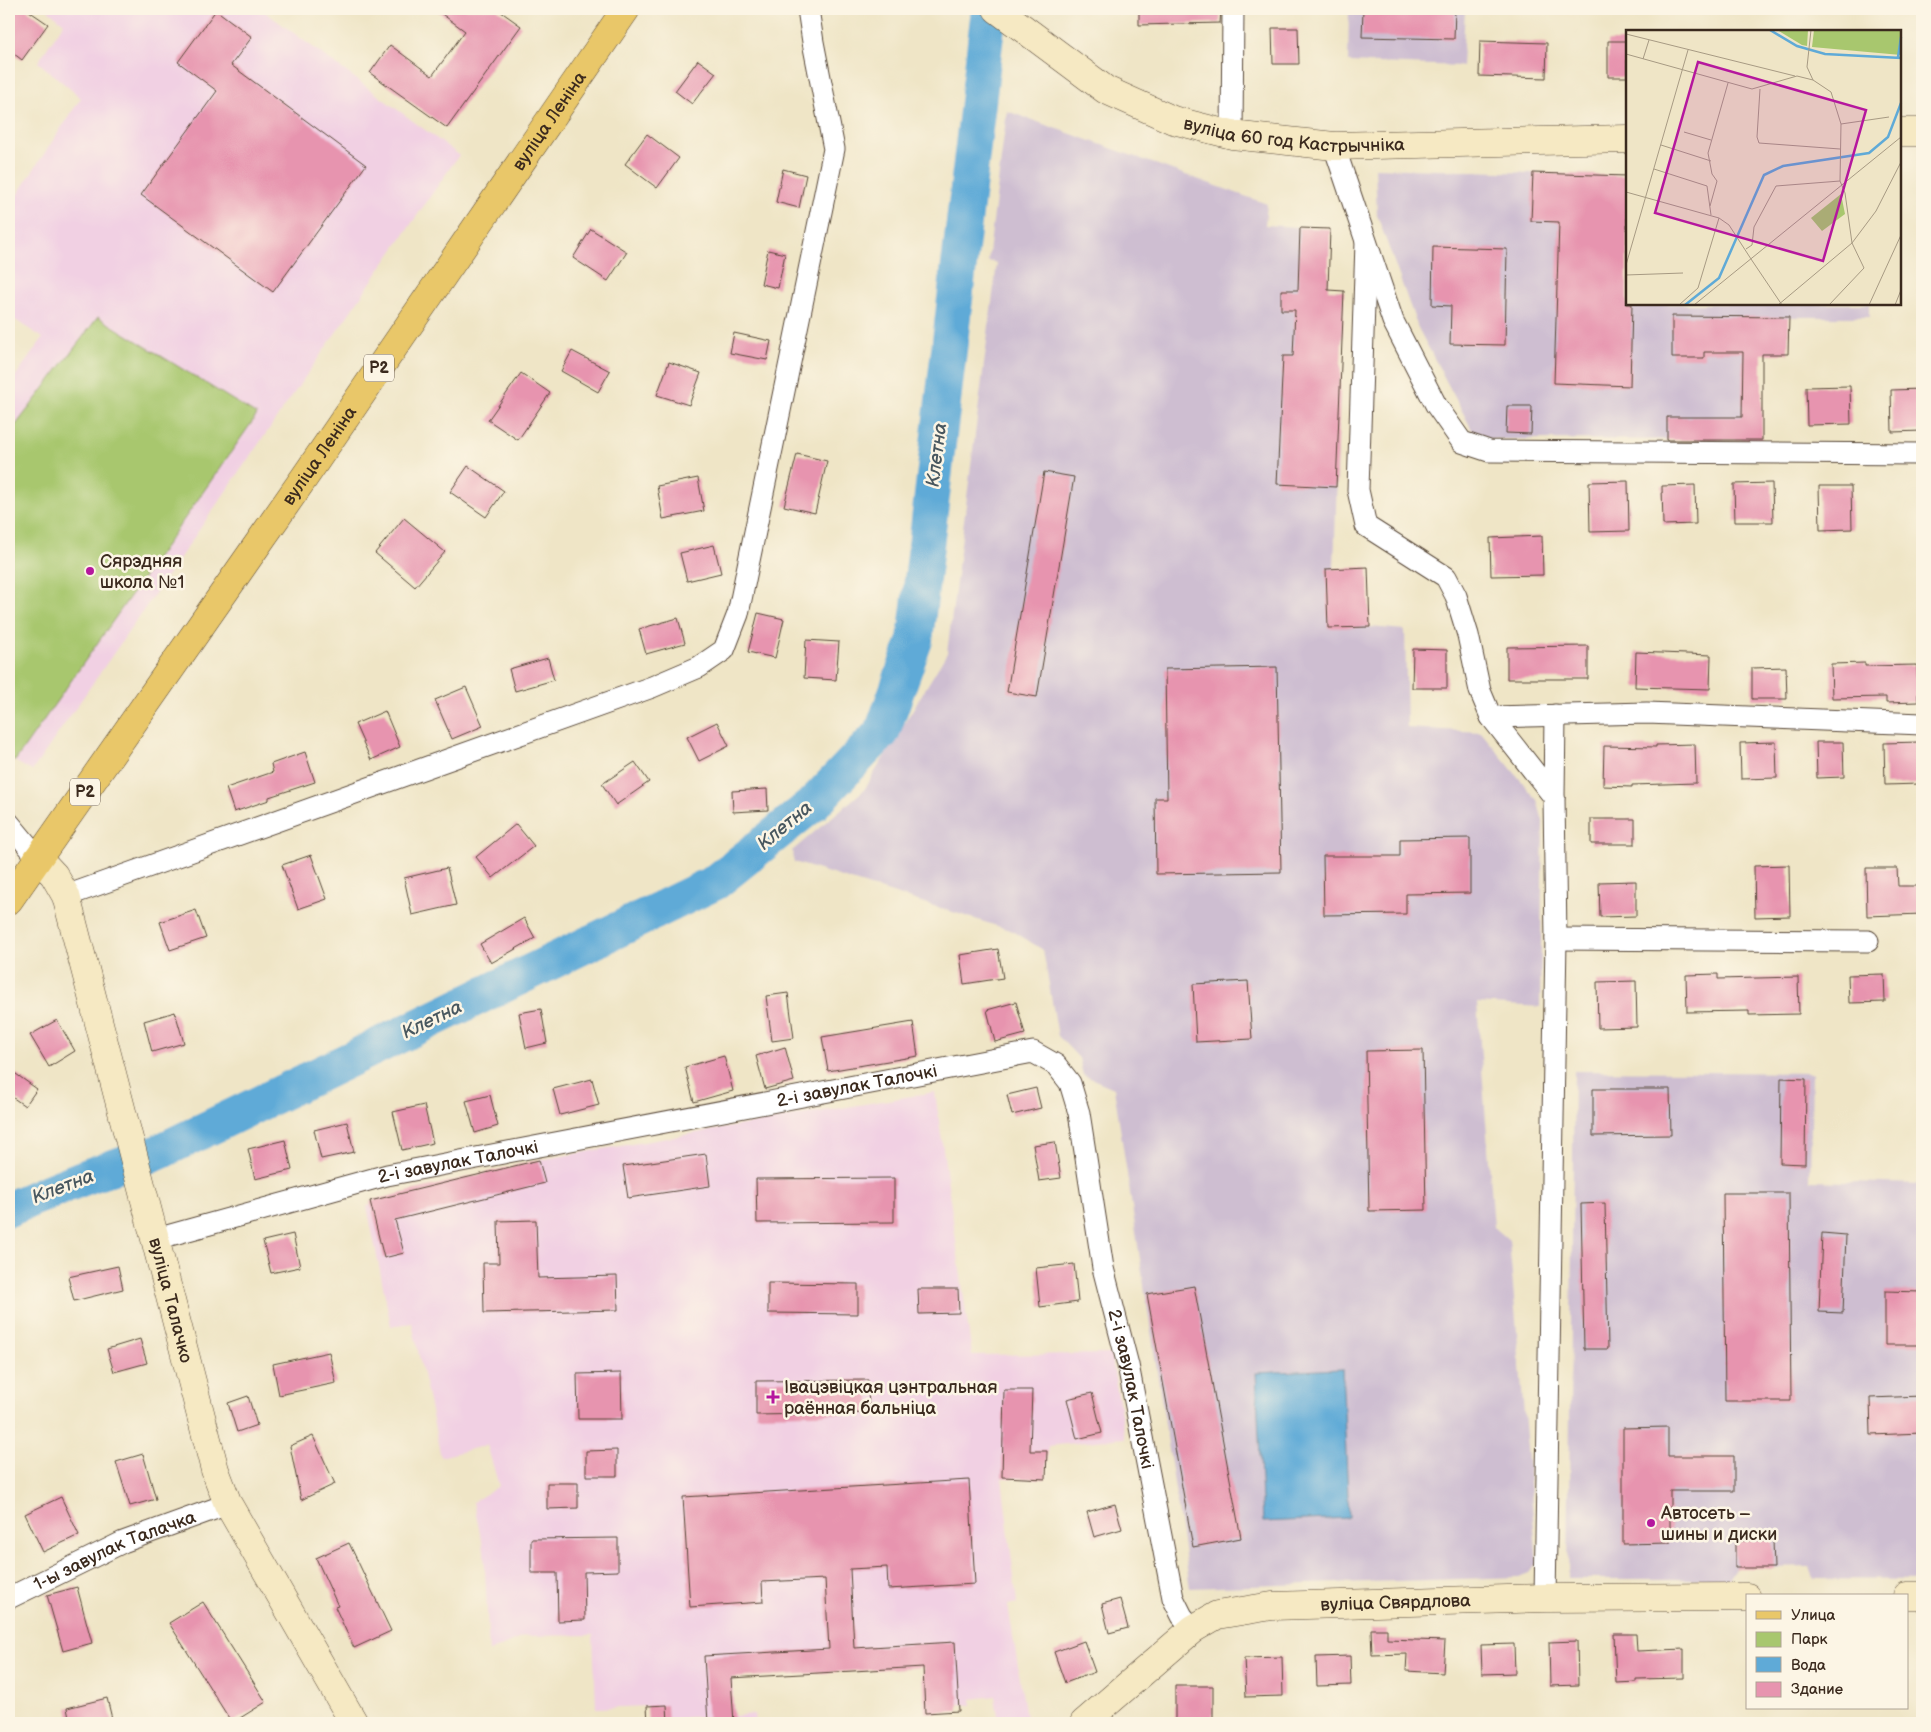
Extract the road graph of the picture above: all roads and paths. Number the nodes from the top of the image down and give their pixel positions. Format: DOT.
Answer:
graph roads {
  1 [pos="626,9"];
  2 [pos="808,9"];
  3 [pos="1234,9"];
  4 [pos="1003,13"];
  5 [pos="1901,132"];
  6 [pos="1922,132"];
  7 [pos="1232,135"];
  8 [pos="1626,139"];
  9 [pos="1334,146"];
  10 [pos="1366,242"];
  11 [pos="1922,454"];
  12 [pos="1555,715"];
  13 [pos="1490,717"];
  14 [pos="1922,724"];
  15 [pos="1554,797"];
  16 [pos="9,824"];
  17 [pos="38,858"];
  18 [pos="66,896"];
  19 [pos="9,900"];
  20 [pos="1556,938"];
  21 [pos="1868,941"];
  22 [pos="156,1239"];
  23 [pos="226,1506"];
  24 [pos="1908,1596"];
  25 [pos="1922,1596"];
  26 [pos="1746,1597"];
  27 [pos="9,1598"];
  28 [pos="1546,1598"];
  29 [pos="1193,1629"];
  30 [pos="354,1723"];
  31 [pos="1084,1723"];
  1 -- 17 [label="main road, вуліца Леніна / Р2"];
  2 -- 18 [label="street"];
  3 -- 7 [label="street"];
  4 -- 7 [label="street, вуліца 60 год Кастрычніка"];
  5 -- 6 [label="street"];
  7 -- 9 [label="street, вуліца 60 год Кастрычніка"];
  8 -- 9 [label="street, вуліца 60 год Кастрычніка"];
  9 -- 10 [label="street"];
  10 -- 11 [label="street"];
  10 -- 13 [label="street"];
  12 -- 13 [label="street"];
  12 -- 14 [label="street"];
  12 -- 15 [label="street"];
  13 -- 15 [label="street"];
  15 -- 20 [label="street"];
  16 -- 17 [label="street"];
  17 -- 18 [label="street, вуліца Талачко"];
  17 -- 19 [label="main road, вуліца Леніна / Р2"];
  18 -- 22 [label="street, вуліца Талачко"];
  20 -- 21 [label="street"];
  20 -- 28 [label="street"];
  22 -- 23 [label="street, вуліца Талачко"];
  22 -- 29 [label="street, 2-і завулак Талочкі"];
  23 -- 27 [label="street"];
  23 -- 30 [label="street, вуліца Талачко"];
  24 -- 25 [label="street"];
  26 -- 28 [label="street, вуліца Свярдлова"];
  28 -- 29 [label="street, вуліца Свярдлова"];
  29 -- 31 [label="street, вуліца Свярдлова"];
}
